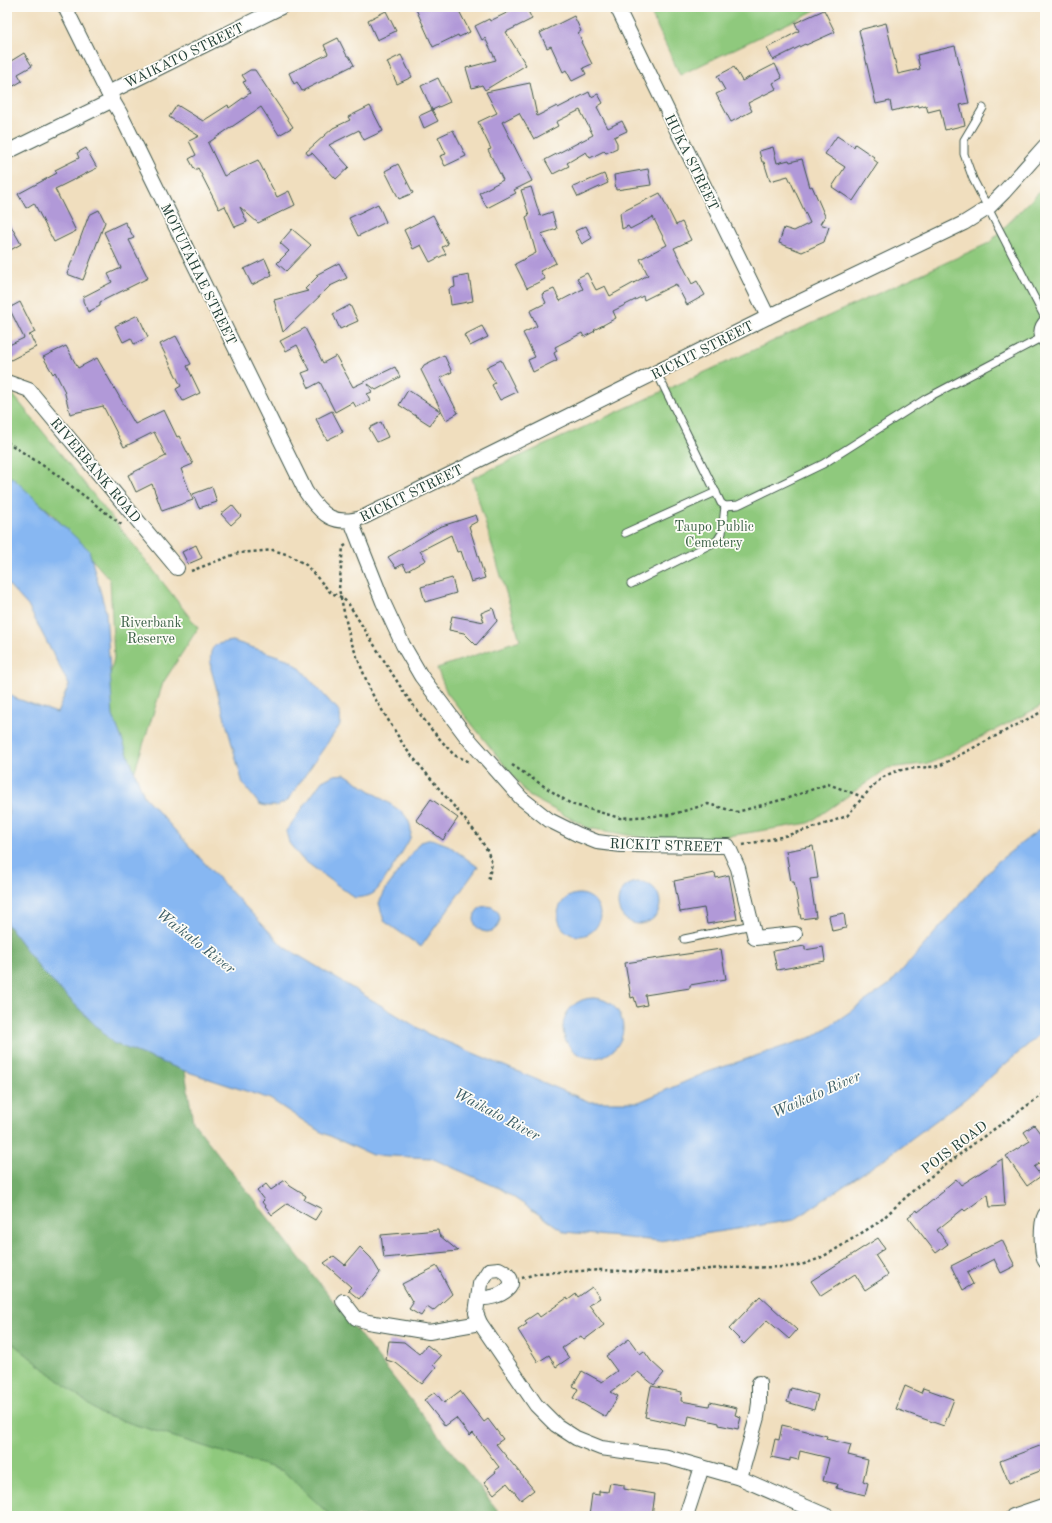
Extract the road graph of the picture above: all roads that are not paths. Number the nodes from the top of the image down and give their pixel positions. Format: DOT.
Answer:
graph roads {
  1 [pos="65,7"];
  2 [pos="281,7"];
  3 [pos="617,7"];
  4 [pos="111,97"];
  5 [pos="983,108"];
  6 [pos="1045,146"];
  7 [pos="7,152"];
  8 [pos="988,208"];
  9 [pos="768,317"];
  10 [pos="1045,318"];
  11 [pos="1039,339"];
  12 [pos="1045,345"];
  13 [pos="656,372"];
  14 [pos="7,382"];
  15 [pos="716,492"];
  16 [pos="725,506"];
  17 [pos="351,521"];
  18 [pos="625,533"];
  19 [pos="177,568"];
  20 [pos="630,584"];
  21 [pos="752,925"];
  22 [pos="795,934"];
  23 [pos="684,939"];
  24 [pos="1045,1215"];
  25 [pos="1045,1261"];
  26 [pos="479,1298"];
  27 [pos="342,1301"];
  28 [pos="480,1323"];
  29 [pos="759,1383"];
  30 [pos="702,1467"];
  31 [pos="740,1478"];
  32 [pos="1045,1505"];
  33 [pos="686,1516"];
  34 [pos="827,1516"];
  35 [pos="1013,1516"];
  1 -- 4 [label="street, MOTUTĀHAE STREET"];
  2 -- 4 [label="street, WAIKATO STREET"];
  3 -- 9 [label="street, HUKA STREET"];
  4 -- 7 [label="street, WAIKATO STREET"];
  4 -- 17 [label="street, MOTUTĀHAE STREET"];
  5 -- 8 [label="lane"];
  6 -- 8 [label="street, RICKIT STREET"];
  8 -- 9 [label="street, RICKIT STREET"];
  8 -- 10 [label="lane"];
  9 -- 13 [label="street, RICKIT STREET"];
  10 -- 11 [label="lane"];
  11 -- 12 [label="lane"];
  11 -- 16 [label="lane"];
  13 -- 15 [label="lane"];
  13 -- 17 [label="street, RICKIT STREET"];
  14 -- 19 [label="street, RIVERBANK ROAD"];
  15 -- 16 [label="lane"];
  15 -- 18 [label="lane"];
  16 -- 20 [label="lane"];
  17 -- 21 [label="street, RICKIT STREET"];
  21 -- 22 [label="street, RICKIT STREET"];
  21 -- 23 [label="lane"];
  24 -- 25 [label="street"];
  26 -- 26 [label="street"];
  26 -- 28 [label="street"];
  27 -- 28 [label="street"];
  28 -- 30 [label="street"];
  29 -- 31 [label="street"];
  30 -- 31 [label="street"];
  30 -- 33 [label="street"];
  31 -- 34 [label="street"];
  32 -- 35 [label="street"];
}
